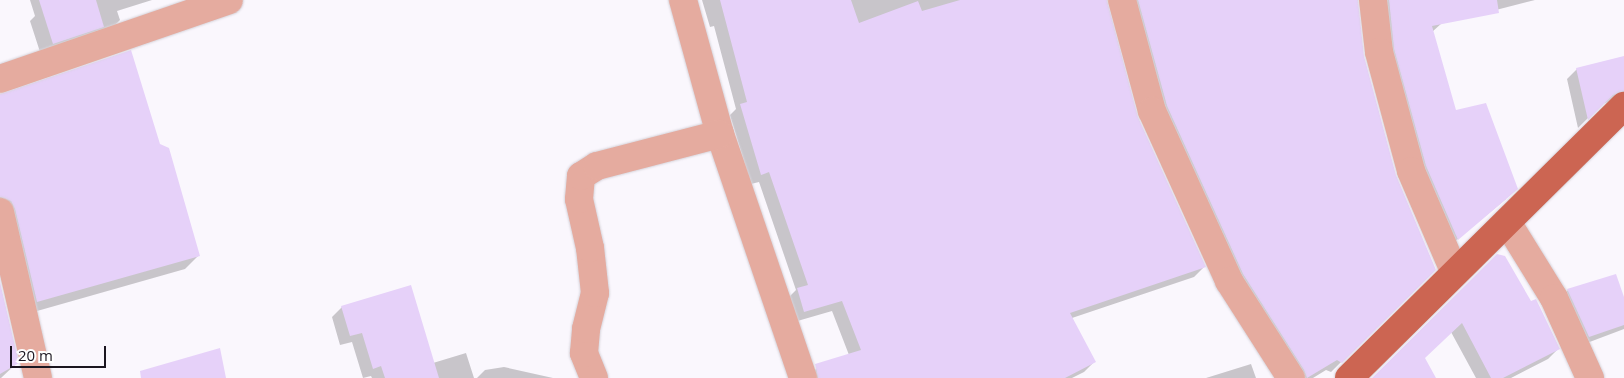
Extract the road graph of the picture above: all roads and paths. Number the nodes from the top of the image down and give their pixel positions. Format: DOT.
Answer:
graph roads {
  1 [pos="229,0"];
  2 [pos="683,0"];
  3 [pos="1122,0"];
  4 [pos="1372,0"];
  5 [pos="0,79"];
  6 [pos="1624,106"];
  7 [pos="720,134"];
  8 [pos="0,212"];
  9 [pos="1508,222"];
  10 [pos="1454,274"];
  11 [pos="38,378"];
  12 [pos="594,378"];
  13 [pos="804,378"];
  14 [pos="1291,378"];
  15 [pos="1349,378"];
  16 [pos="1590,378"];
  1 -- 5 [label="street"];
  2 -- 7 [label="street"];
  3 -- 14 [label="street"];
  4 -- 10 [label="street"];
  6 -- 9 [label="main road"];
  7 -- 12 [label="street"];
  7 -- 13 [label="street"];
  8 -- 11 [label="street"];
  9 -- 10 [label="main road"];
  9 -- 16 [label="street"];
  10 -- 15 [label="main road"];
}
